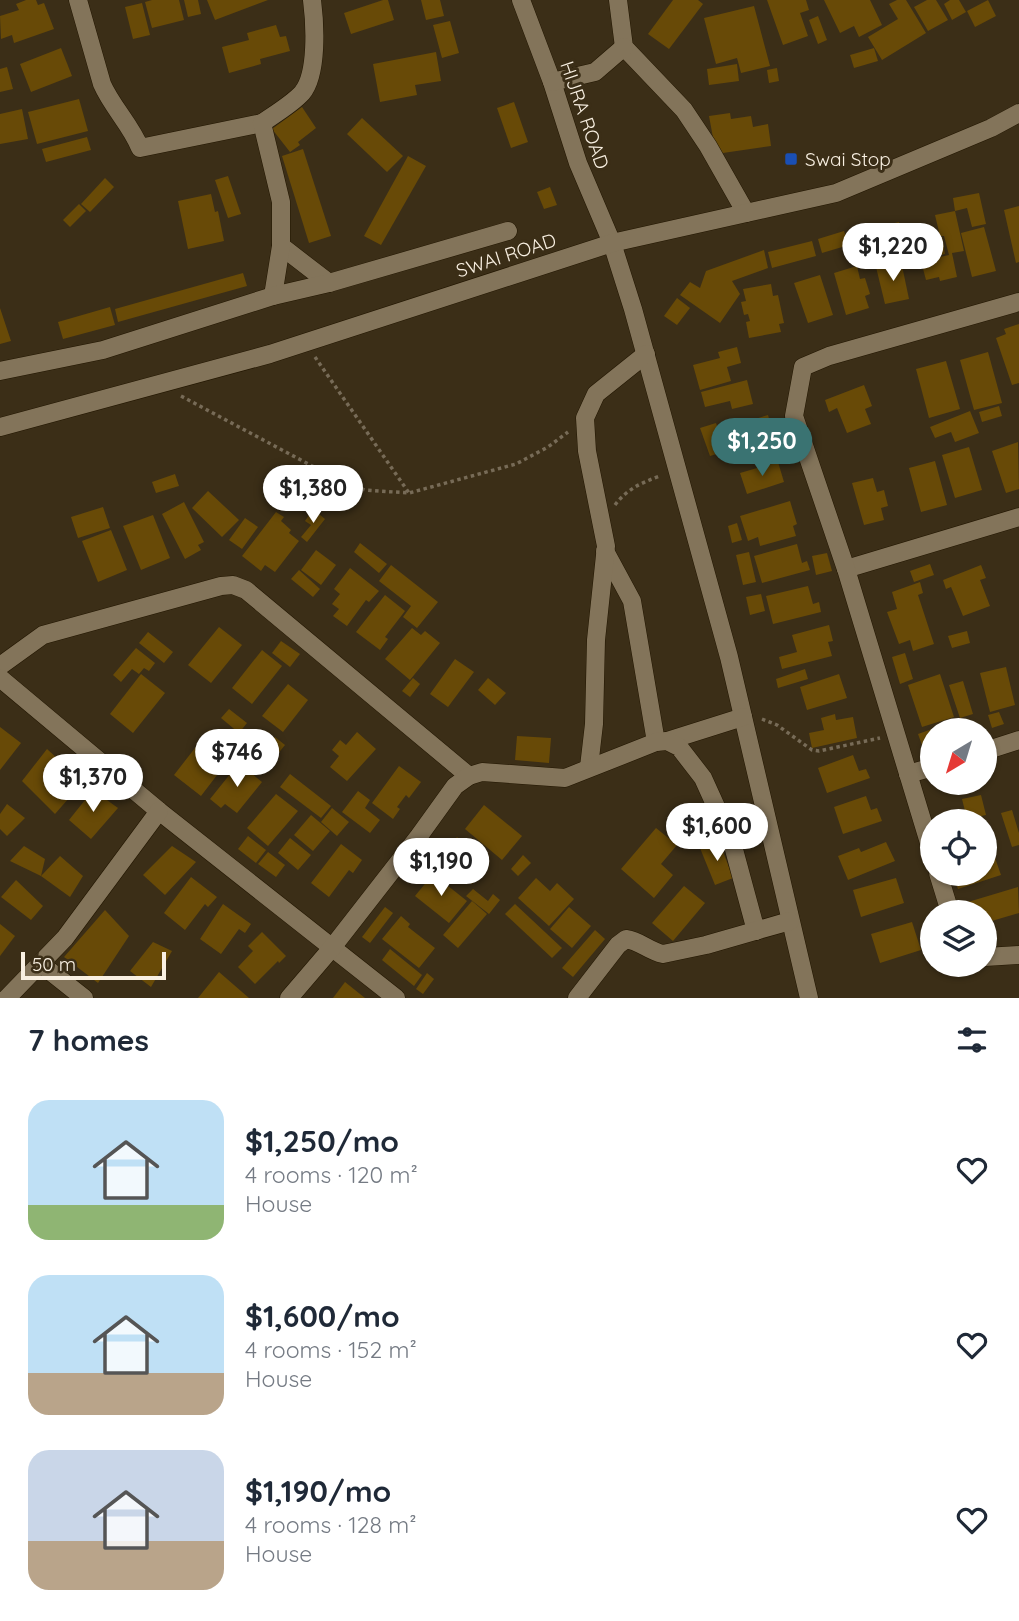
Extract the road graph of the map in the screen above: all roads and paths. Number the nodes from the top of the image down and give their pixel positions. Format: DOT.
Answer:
graph roads {
  1 [pos="78,0"];
  2 [pos="312,0"];
  3 [pos="521,0"];
  4 [pos="618,0"];
  5 [pos="624,47"];
  6 [pos="552,82"];
  7 [pos="1019,113"];
  8 [pos="262,123"];
  9 [pos="746,213"];
  10 [pos="508,232"];
  11 [pos="612,243"];
  12 [pos="281,246"];
  13 [pos="329,283"];
  14 [pos="273,296"];
  15 [pos="1019,302"];
  16 [pos="306,342"];
  17 [pos="646,354"];
  18 [pos="0,371"];
  19 [pos="158,383"];
  20 [pos="585,418"];
  21 [pos="0,427"];
  22 [pos="677,471"];
  23 [pos="409,493"];
  24 [pos="1019,517"];
  25 [pos="602,519"];
  26 [pos="605,550"];
  27 [pos="846,569"];
  28 [pos="0,666"];
  29 [pos="0,678"];
  30 [pos="743,716"];
  31 [pos="896,736"];
  32 [pos="1019,740"];
  33 [pos="662,741"];
  34 [pos="998,747"];
  35 [pos="589,767"];
  36 [pos="920,770"];
  37 [pos="908,774"];
  38 [pos="469,776"];
  39 [pos="159,811"];
  40 [pos="920,813"];
  41 [pos="790,921"];
  42 [pos="756,931"];
  43 [pos="331,949"];
  44 [pos="1019,955"];
  45 [pos="997,956"];
  46 [pos="41,964"];
  47 [pos="7,998"];
  48 [pos="84,998"];
  49 [pos="289,998"];
  50 [pos="396,998"];
  51 [pos="577,998"];
  52 [pos="808,998"];
  1 -- 8 [label="street"];
  2 -- 8 [label="street"];
  3 -- 6 [label="street, HIJRA ROAD"];
  4 -- 5 [label="street"];
  5 -- 6 [label="street"];
  5 -- 9 [label="street"];
  6 -- 11 [label="street, HIJRA ROAD"];
  7 -- 9 [label="street, SWAI ROAD"];
  8 -- 12 [label="street"];
  9 -- 11 [label="street, SWAI ROAD"];
  10 -- 13 [label="street"];
  11 -- 16 [label="street, SWAI ROAD"];
  11 -- 17 [label="street, HIJRA ROAD"];
  12 -- 13 [label="street"];
  12 -- 14 [label="street"];
  13 -- 14 [label="street"];
  14 -- 18 [label="street"];
  15 -- 27 [label="street"];
  16 -- 19 [label="street, SWAI ROAD"];
  16 -- 23 [label="path"];
  17 -- 20 [label="street"];
  17 -- 22 [label="street, HIJRA ROAD"];
  19 -- 21 [label="street, SWAI ROAD"];
  19 -- 23 [label="path"];
  20 -- 23 [label="path"];
  20 -- 25 [label="street"];
  22 -- 25 [label="path"];
  22 -- 30 [label="street, HIJRA ROAD"];
  24 -- 27 [label="street"];
  25 -- 26 [label="street"];
  26 -- 33 [label="street"];
  26 -- 35 [label="street"];
  27 -- 31 [label="street"];
  28 -- 38 [label="street"];
  29 -- 39 [label="street"];
  30 -- 31 [label="path"];
  30 -- 33 [label="street"];
  30 -- 41 [label="street, HIJRA ROAD"];
  31 -- 37 [label="street"];
  32 -- 34 [label="street"];
  33 -- 35 [label="street"];
  33 -- 42 [label="street"];
  35 -- 38 [label="street"];
  36 -- 37 [label="street"];
  37 -- 40 [label="street"];
  38 -- 43 [label="street"];
  39 -- 43 [label="street"];
  39 -- 46 [label="street"];
  41 -- 42 [label="street"];
  41 -- 52 [label="street, HIJRA ROAD"];
  42 -- 51 [label="street"];
  43 -- 49 [label="street"];
  43 -- 50 [label="street"];
  44 -- 45 [label="street"];
  46 -- 47 [label="street"];
  46 -- 48 [label="street"];
}
